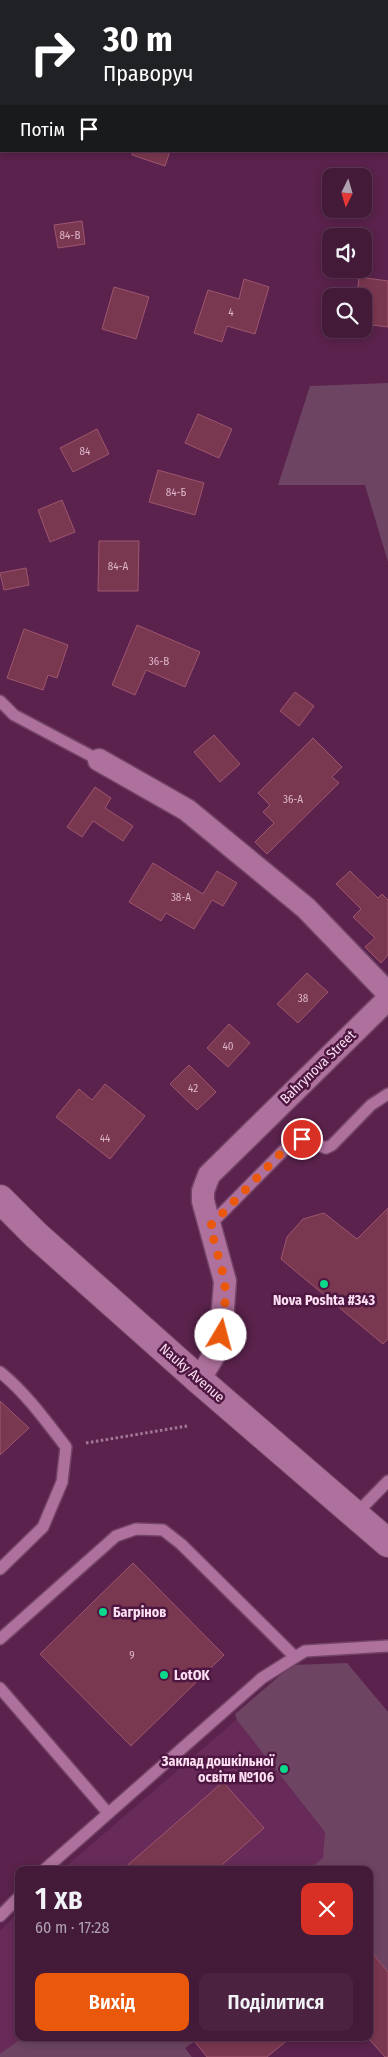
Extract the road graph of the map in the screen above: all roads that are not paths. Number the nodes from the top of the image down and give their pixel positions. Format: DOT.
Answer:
graph roads {
  1 [pos="0,702"];
  2 [pos="99,760"];
  3 [pos="388,993"];
  4 [pos="388,999"];
  5 [pos="388,1094"];
  6 [pos="0,1198"];
  7 [pos="210,1226"];
  8 [pos="0,1372"];
  9 [pos="199,1380"];
  10 [pos="388,1481"];
  11 [pos="356,1515"];
  12 [pos="388,1544"];
  13 [pos="0,1569"];
  14 [pos="0,1639"];
  15 [pos="388,1646"];
  16 [pos="295,1657"];
  17 [pos="0,1688"];
  18 [pos="108,1813"];
  19 [pos="48,1866"];
  20 [pos="15,1900"];
  21 [pos="0,1916"];
  1 -- 2 [label="lane"];
  2 -- 3 [label="street"];
  4 -- 7 [label="street, Bahrynova Street"];
  5 -- 7 [label="lane"];
  6 -- 9 [label="main road, Nauky Avenue"];
  7 -- 9 [label="street, Bahrynova Street"];
  8 -- 13 [label="lane"];
  9 -- 11 [label="main road, Nauky Avenue"];
  10 -- 11 [label="lane"];
  11 -- 12 [label="main road, Nauky Avenue"];
  14 -- 16 [label="lane"];
  15 -- 16 [label="lane"];
  16 -- 18 [label="lane"];
  17 -- 18 [label="lane"];
  18 -- 19 [label="lane"];
  20 -- 21 [label="lane"];
}
